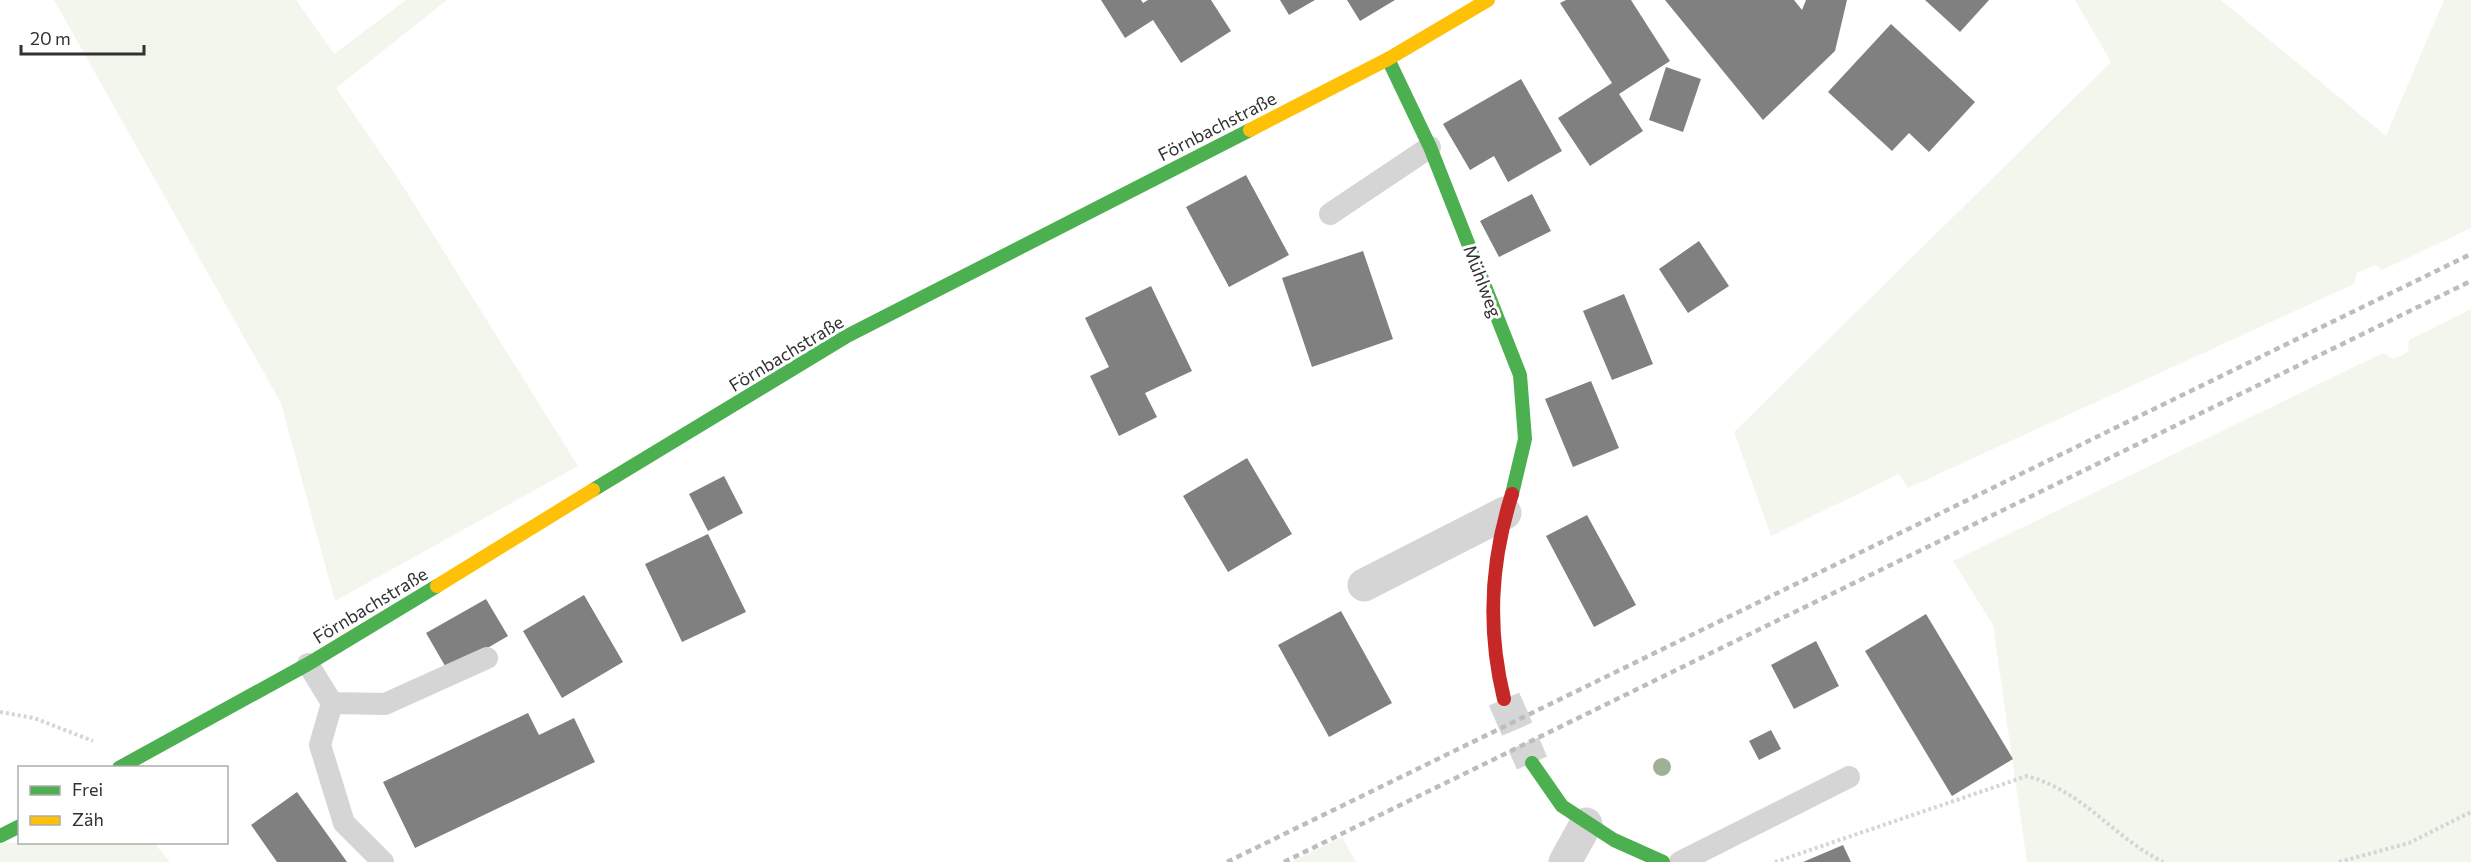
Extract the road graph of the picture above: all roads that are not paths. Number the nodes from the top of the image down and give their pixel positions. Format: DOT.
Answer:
graph roads {
  1 [pos="1488,0"];
  2 [pos="1388,59"];
  3 [pos="1430,147"];
  4 [pos="1330,214"];
  5 [pos="1505,513"];
  6 [pos="1364,585"];
  7 [pos="487,658"];
  8 [pos="308,664"];
  9 [pos="1504,699"];
  10 [pos="332,703"];
  11 [pos="1532,763"];
  12 [pos="122,766"];
  13 [pos="1849,777"];
  14 [pos="1586,824"];
  15 [pos="18,827"];
  16 [pos="0,836"];
  17 [pos="383,862"];
  18 [pos="1565,862"];
  19 [pos="1663,862"];
  20 [pos="1680,862"];
  1 -- 2 [label="street, Förnbachstraße"];
  2 -- 3 [label="street, Mühlweg"];
  2 -- 8 [label="street, Förnbachstraße"];
  3 -- 4 [label="lane"];
  3 -- 5 [label="street, Mühlweg"];
  5 -- 6 [label="street"];
  5 -- 9 [label="street, Mühlweg"];
  7 -- 10 [label="lane"];
  8 -- 10 [label="lane"];
  8 -- 12 [label="street, Förnbachstraße"];
  10 -- 17 [label="lane"];
  11 -- 14 [label="street"];
  13 -- 20 [label="lane"];
  14 -- 18 [label="street"];
  14 -- 19 [label="street"];
  15 -- 16 [label="street"];
}
